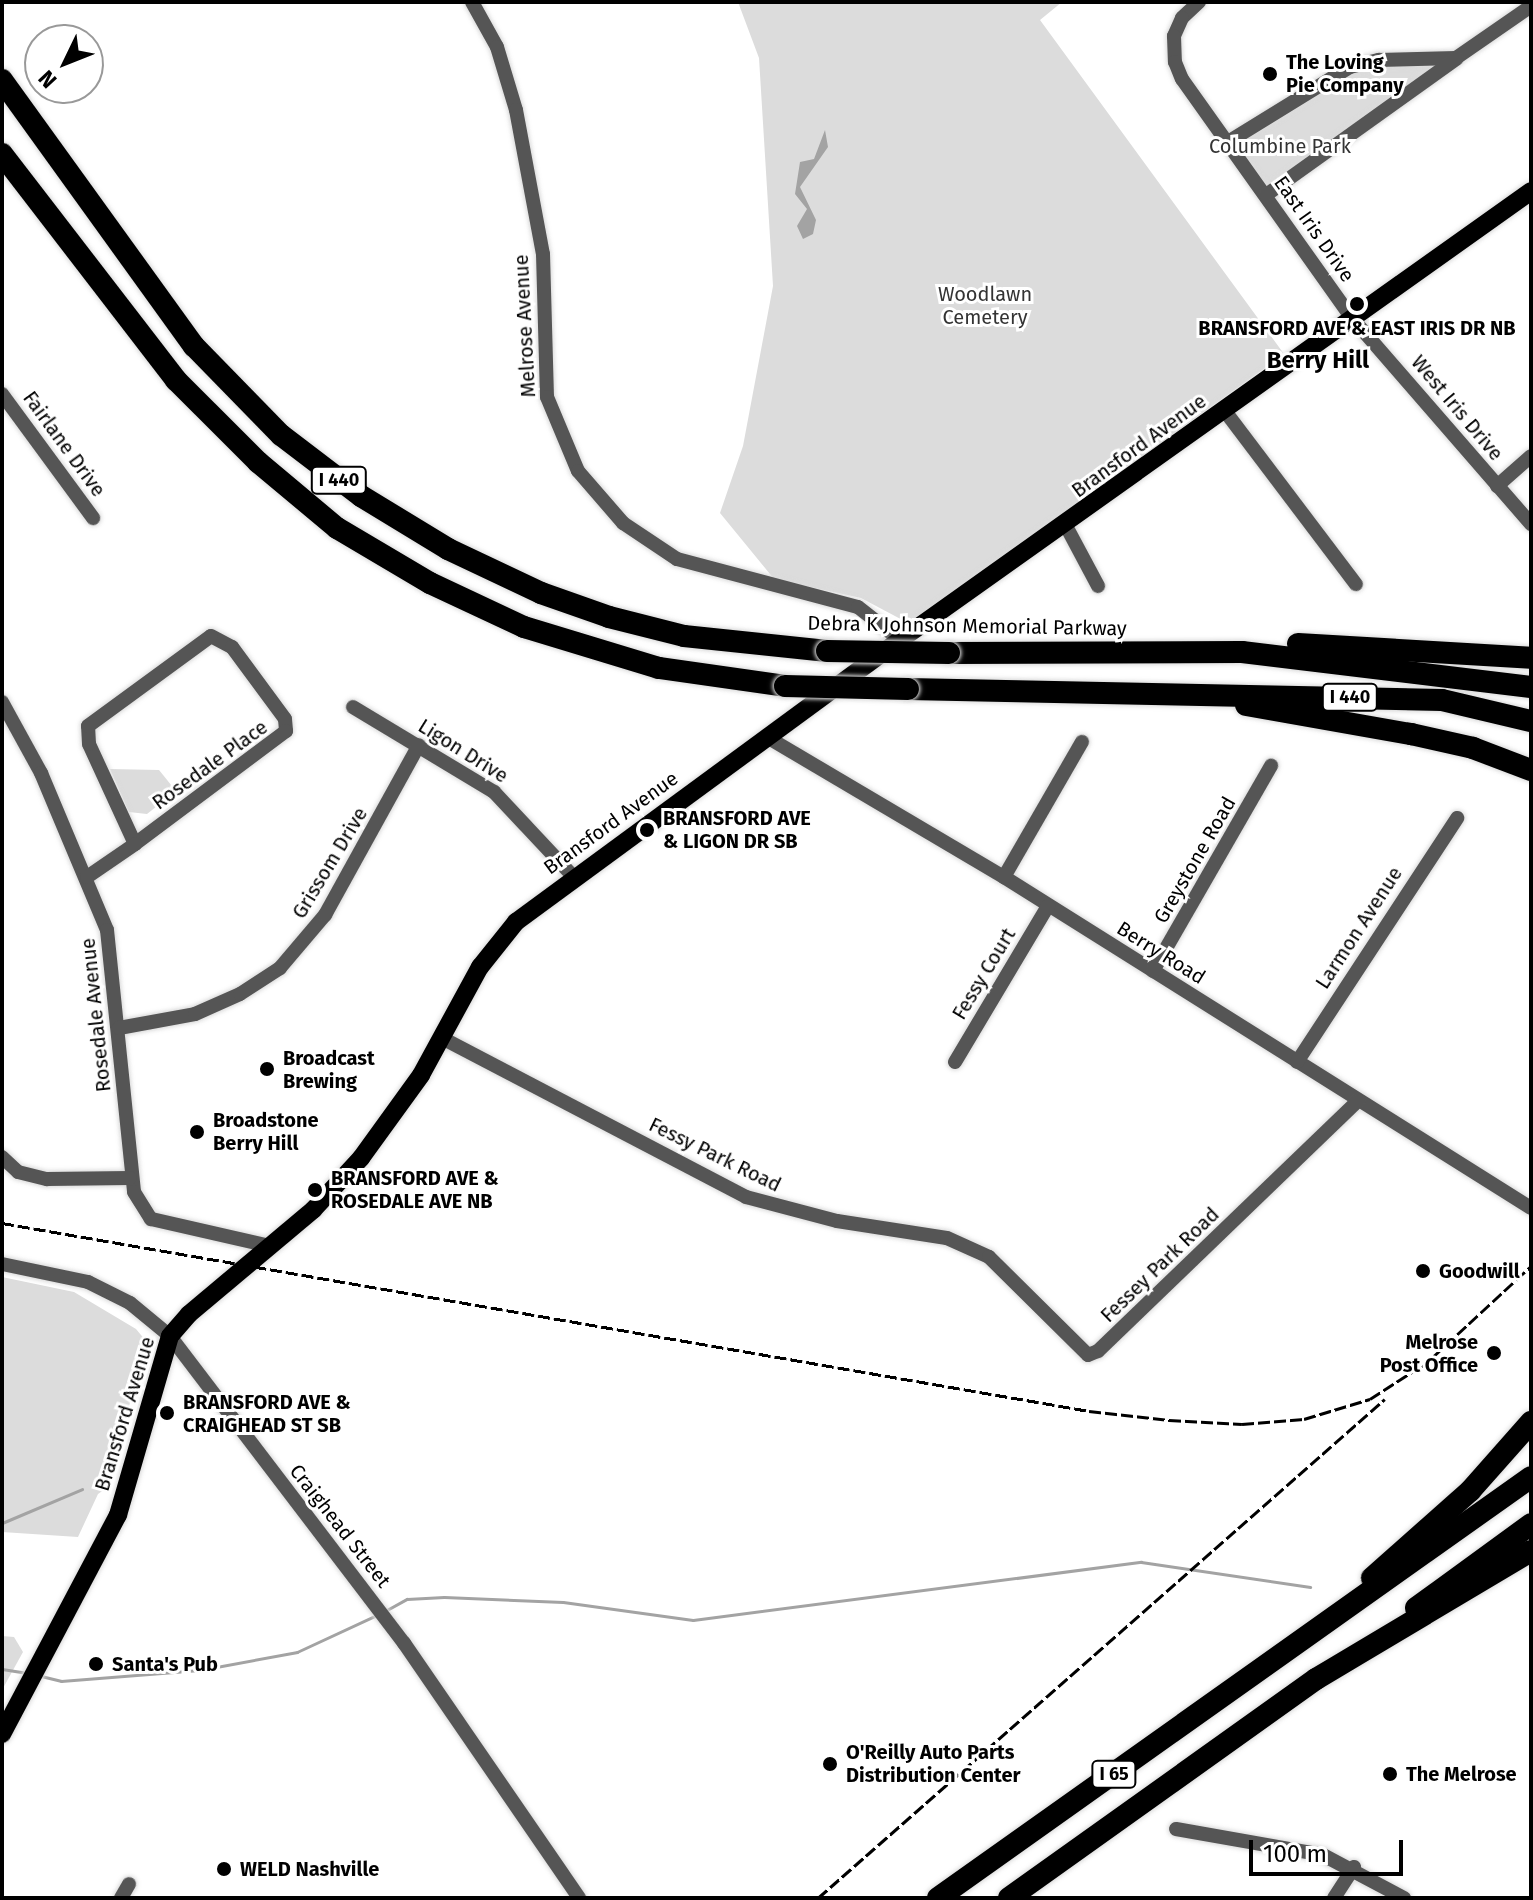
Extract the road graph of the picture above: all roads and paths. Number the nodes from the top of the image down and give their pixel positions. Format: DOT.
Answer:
graph roads {
  1 [pos="472,2"];
  2 [pos="1199,2"];
  3 [pos="1531,6"];
  4 [pos="1456,58"];
  5 [pos="2,80"];
  6 [pos="1228,142"];
  7 [pos="2,154"];
  8 [pos="1531,191"];
  9 [pos="1266,195"];
  10 [pos="1352,318"];
  11 [pos="2,394"];
  12 [pos="1225,411"];
  13 [pos="1531,456"];
  14 [pos="1497,486"];
  15 [pos="93,518"];
  16 [pos="1531,524"];
  17 [pos="1066,526"];
  18 [pos="1356,584"];
  19 [pos="1098,586"];
  20 [pos="900,640"];
  21 [pos="1242,652"];
  22 [pos="1531,658"];
  23 [pos="1531,687"];
  24 [pos="1166,691"];
  25 [pos="2,702"];
  26 [pos="353,707"];
  27 [pos="1531,721"];
  28 [pos="767,737"];
  29 [pos="1082,742"];
  30 [pos="419,745"];
  31 [pos="1460,747"];
  32 [pos="1271,766"];
  33 [pos="1531,770"];
  34 [pos="1531,782"];
  35 [pos="1457,818"];
  36 [pos="135,844"];
  37 [pos="573,876"];
  38 [pos="87,877"];
  39 [pos="1004,877"];
  40 [pos="1048,906"];
  41 [pos="1153,971"];
  42 [pos="119,1028"];
  43 [pos="442,1038"];
  44 [pos="955,1062"];
  45 [pos="1297,1062"];
  46 [pos="1358,1101"];
  47 [pos="2,1157"];
  48 [pos="130,1178"];
  49 [pos="1531,1208"];
  50 [pos="270,1246"];
  51 [pos="989,1257"];
  52 [pos="2,1264"];
  53 [pos="170,1336"];
  54 [pos="1531,1422"];
  55 [pos="1531,1477"];
  56 [pos="1531,1524"];
  57 [pos="1531,1551"];
  58 [pos="1289,1651"];
  59 [pos="1327,1672"];
  60 [pos="2,1734"];
  61 [pos="1176,1829"];
  62 [pos="1354,1867"];
  63 [pos="129,1884"];
  64 [pos="121,1898"];
  65 [pos="579,1898"];
  66 [pos="938,1898"];
  67 [pos="1009,1898"];
  68 [pos="1334,1898"];
  69 [pos="1404,1898"];
  1 -- 20 [label="street, Melrose Avenue"];
  2 -- 6 [label="street, East Iris Drive"];
  3 -- 4 [label="street"];
  4 -- 6 [label="street"];
  4 -- 9 [label="street"];
  5 -- 21 [label="highway, Debra K Johnson Memorial Parkway / I 440, bridge"];
  6 -- 9 [label="street, East Iris Drive"];
  7 -- 24 [label="highway, I 440, bridge"];
  8 -- 10 [label="main road, Bransford Avenue"];
  9 -- 10 [label="street, East Iris Drive"];
  10 -- 12 [label="main road, Bransford Avenue"];
  10 -- 14 [label="street, West Iris Drive"];
  11 -- 15 [label="street, Fairlane Drive"];
  12 -- 17 [label="main road, Bransford Avenue"];
  12 -- 18 [label="street"];
  13 -- 14 [label="street"];
  14 -- 16 [label="street, West Iris Drive"];
  17 -- 19 [label="street"];
  17 -- 20 [label="main road, Bransford Avenue"];
  20 -- 28 [label="main road, Bransford Avenue"];
  21 -- 22 [label="highway"];
  21 -- 23 [label="highway, Debra K Johnson Memorial Parkway / I 440"];
  24 -- 27 [label="highway, I 440"];
  24 -- 31 [label="highway"];
  25 -- 38 [label="street, Rosedale Avenue"];
  26 -- 30 [label="street, Ligon Drive"];
  28 -- 37 [label="main road, Bransford Avenue"];
  28 -- 39 [label="street, Berry Road"];
  29 -- 39 [label="street"];
  30 -- 37 [label="street, Ligon Drive"];
  30 -- 42 [label="street, Grissom Drive"];
  31 -- 33 [label="highway"];
  31 -- 34 [label="highway"];
  32 -- 41 [label="street, Greystone Road"];
  35 -- 45 [label="street, Larmon Avenue"];
  36 -- 36 [label="street, Rosedale Place"];
  36 -- 38 [label="street, Rosedale Place"];
  37 -- 43 [label="main road, Bransford Avenue"];
  38 -- 42 [label="street, Rosedale Avenue"];
  39 -- 40 [label="street, Berry Road"];
  40 -- 41 [label="street, Berry Road"];
  40 -- 44 [label="street, Fessy Court"];
  41 -- 45 [label="street, Berry Road"];
  42 -- 48 [label="street, Rosedale Avenue"];
  43 -- 50 [label="main road, Bransford Avenue"];
  43 -- 51 [label="street, Fessy Park Road"];
  45 -- 46 [label="street, Berry Road"];
  46 -- 49 [label="street, Berry Road"];
  46 -- 51 [label="street, Fessey Park Road"];
  47 -- 48 [label="street"];
  48 -- 50 [label="street, Rosedale Avenue"];
  50 -- 53 [label="main road, Bransford Avenue"];
  52 -- 53 [label="street, Craighead Street"];
  53 -- 60 [label="main road, Bransford Avenue"];
  53 -- 65 [label="street, Craighead Street"];
  54 -- 58 [label="highway"];
  55 -- 58 [label="highway, I 65"];
  56 -- 59 [label="highway, I 65"];
  57 -- 59 [label="highway"];
  58 -- 66 [label="highway, I 65"];
  59 -- 67 [label="highway, I 65"];
  61 -- 62 [label="street"];
  62 -- 68 [label="street"];
  62 -- 69 [label="street"];
  63 -- 64 [label="street"];
}
